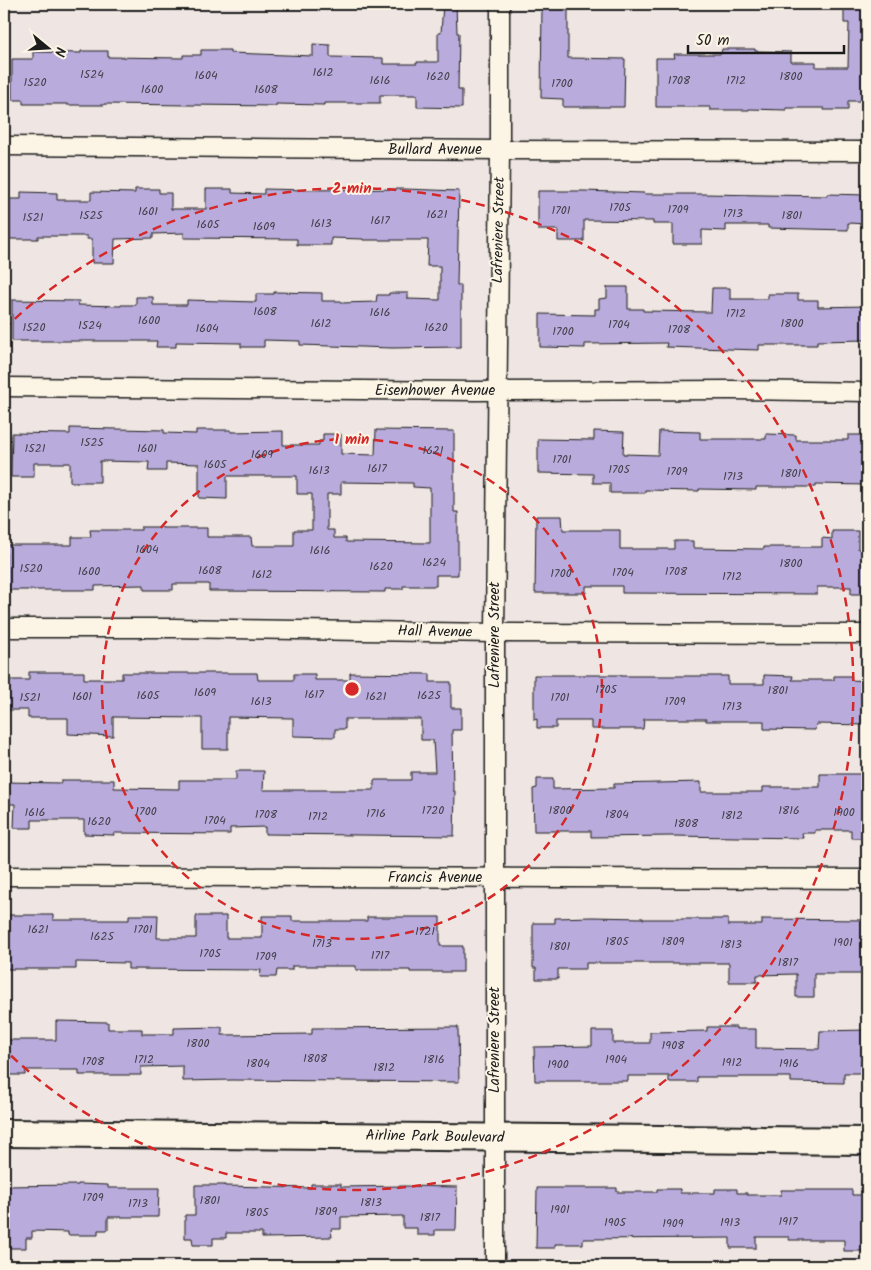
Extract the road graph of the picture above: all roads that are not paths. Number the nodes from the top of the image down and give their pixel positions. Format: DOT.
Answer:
graph roads {
  1 [pos="500,4"];
  2 [pos="4,146"];
  3 [pos="500,150"];
  4 [pos="867,151"];
  5 [pos="4,387"];
  6 [pos="497,392"];
  7 [pos="867,392"];
  8 [pos="4,628"];
  9 [pos="495,633"];
  10 [pos="867,634"];
  11 [pos="4,876"];
  12 [pos="494,878"];
  13 [pos="867,879"];
  14 [pos="4,1133"];
  15 [pos="496,1137"];
  16 [pos="867,1140"];
  17 [pos="495,1266"];
  1 -- 3 [label="street, Lafreniere Street"];
  2 -- 3 [label="street, Bullard Avenue"];
  3 -- 4 [label="street, Bullard Avenue"];
  3 -- 6 [label="street, Lafreniere Street"];
  5 -- 6 [label="street, Eisenhower Avenue"];
  6 -- 7 [label="street, Eisenhower Avenue"];
  6 -- 9 [label="street, Lafreniere Street"];
  8 -- 9 [label="street, Hall Avenue"];
  9 -- 10 [label="street, Hall Avenue"];
  9 -- 12 [label="street, Lafreniere Street"];
  11 -- 12 [label="street, Francis Avenue"];
  12 -- 13 [label="street, Francis Avenue"];
  12 -- 15 [label="street, Lafreniere Street"];
  14 -- 15 [label="street, Airline Park Boulevard"];
  15 -- 16 [label="street, Airline Park Boulevard"];
  15 -- 17 [label="street, Lafreniere Street"];
}
